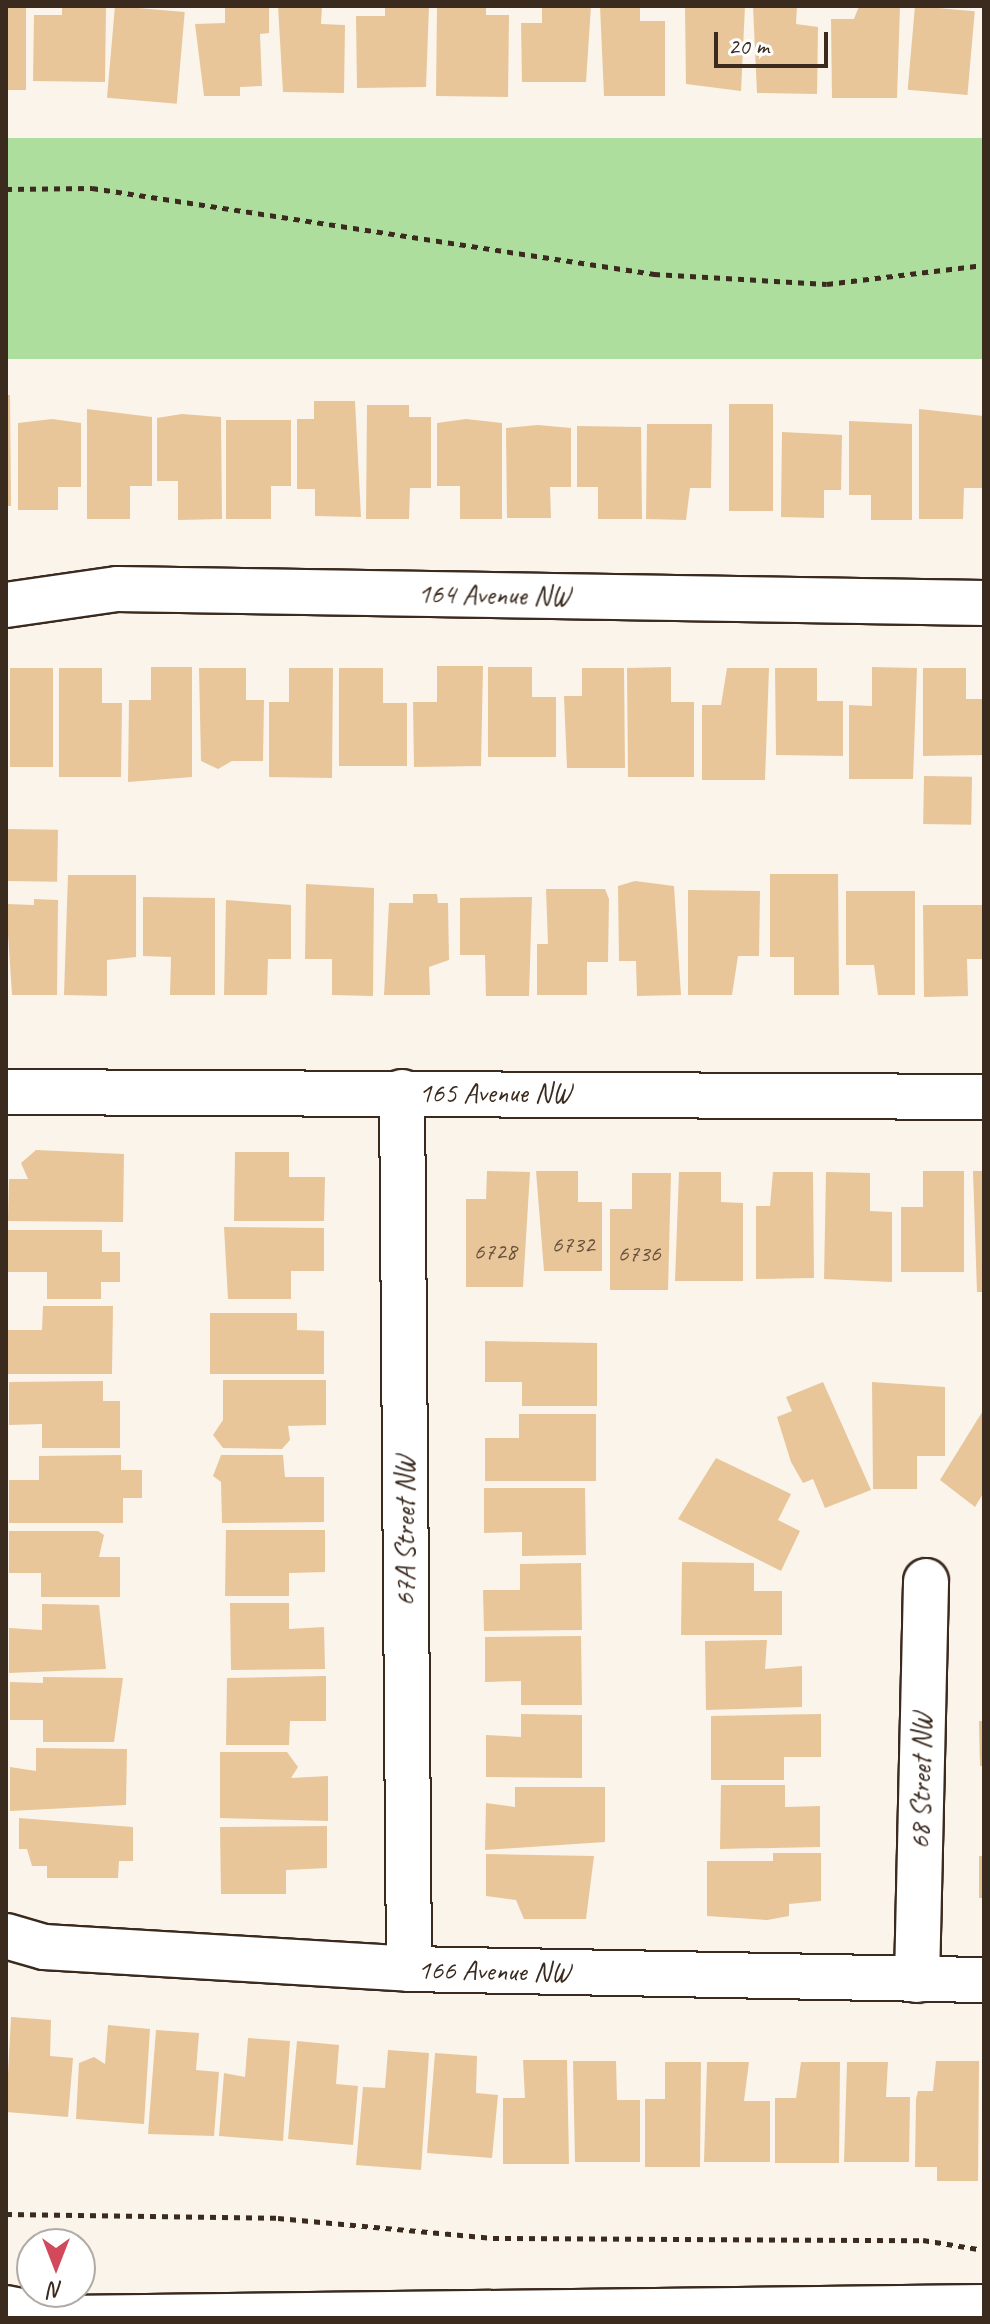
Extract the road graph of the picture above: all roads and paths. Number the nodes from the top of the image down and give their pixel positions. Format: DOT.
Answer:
graph roads {
  1 [pos="6,189"];
  2 [pos="984,265"];
  3 [pos="984,603"];
  4 [pos="6,605"];
  5 [pos="6,1092"];
  6 [pos="402,1092"];
  7 [pos="984,1097"];
  8 [pos="926,1581"];
  9 [pos="6,1936"];
  10 [pos="409,1969"];
  11 [pos="917,1980"];
  12 [pos="984,1980"];
  13 [pos="6,2214"];
  14 [pos="984,2250"];
  15 [pos="984,2307"];
  16 [pos="6,2308"];
  17 [pos="57,2318"];
  18 [pos="65,2318"];
  1 -- 2 [label="path"];
  3 -- 4 [label="street, 164 Avenue NW"];
  5 -- 6 [label="street, 165 Avenue NW"];
  6 -- 7 [label="street, 165 Avenue NW"];
  6 -- 10 [label="street, 67A Street NW"];
  8 -- 11 [label="street, 68 Street NW"];
  9 -- 10 [label="street, 166 Avenue NW"];
  10 -- 11 [label="street, 166 Avenue NW"];
  11 -- 12 [label="street, 166 Avenue NW"];
  13 -- 14 [label="path"];
  15 -- 18 [label="street"];
  16 -- 17 [label="street"];
}
